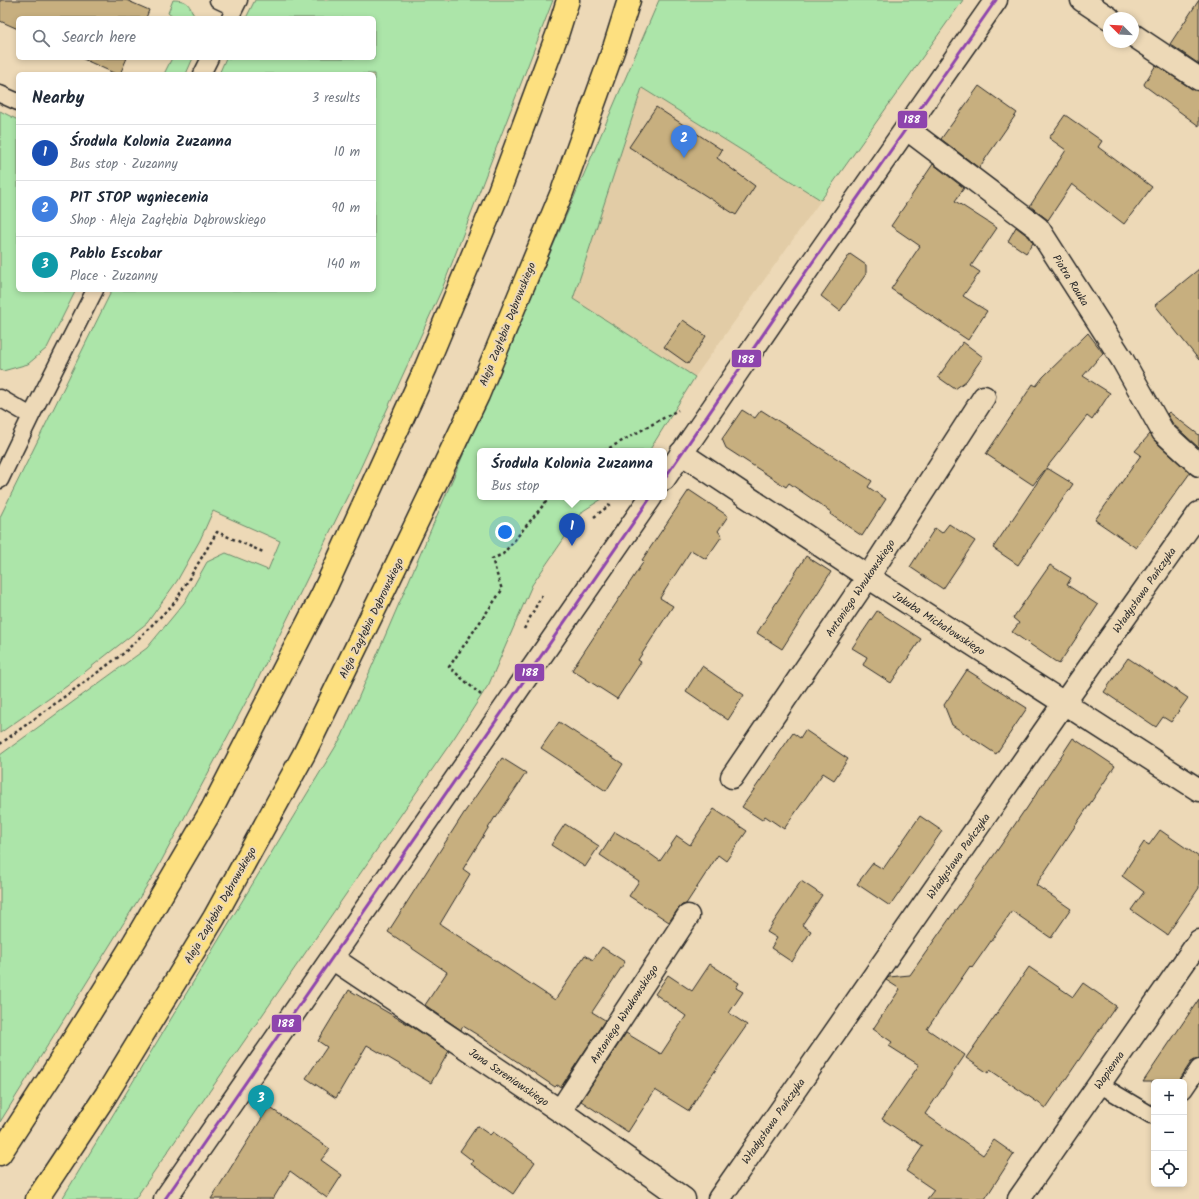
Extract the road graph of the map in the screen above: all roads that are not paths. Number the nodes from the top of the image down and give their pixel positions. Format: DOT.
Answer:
graph roads {
  1 [pos="218,0"];
  2 [pos="568,0"];
  3 [pos="629,0"];
  4 [pos="996,0"];
  5 [pos="1082,0"];
  6 [pos="234,9"];
  7 [pos="1103,14"];
  8 [pos="1139,39"];
  9 [pos="209,60"];
  10 [pos="203,72"];
  11 [pos="1199,79"];
  12 [pos="0,94"];
  13 [pos="16,101"];
  14 [pos="907,129"];
  15 [pos="94,292"];
  16 [pos="984,397"];
  17 [pos="0,398"];
  18 [pos="31,416"];
  19 [pos="681,454"];
  20 [pos="1199,465"];
  21 [pos="667,474"];
  22 [pos="0,480"];
  23 [pos="649,500"];
  24 [pos="1199,513"];
  25 [pos="868,577"];
  26 [pos="1064,703"];
  27 [pos="732,777"];
  28 [pos="1199,790"];
  29 [pos="688,916"];
  30 [pos="1199,941"];
  31 [pos="332,958"];
  32 [pos="1199,1068"];
  33 [pos="1099,1084"];
  34 [pos="1187,1086"];
  35 [pos="560,1111"];
  36 [pos="1151,1115"];
  37 [pos="0,1154"];
  38 [pos="37,1199"];
  39 [pos="165,1199"];
  40 [pos="684,1199"];
  41 [pos="719,1199"];
  42 [pos="1019,1199"];
  1 -- 6 [label="lane"];
  2 -- 37 [label="main road"];
  3 -- 38 [label="main road, Aleja Zagłębia Dąbrowskiego"];
  4 -- 14 [label="street"];
  5 -- 7 [label="street"];
  8 -- 11 [label="street"];
  9 -- 10 [label="lane"];
  12 -- 13 [label="lane"];
  14 -- 19 [label="street"];
  14 -- 20 [label="street, Piotra Rauka"];
  15 -- 18 [label="lane"];
  16 -- 25 [label="street, Antoniego Wnukowskiego"];
  17 -- 18 [label="lane"];
  18 -- 22 [label="lane"];
  19 -- 21 [label="street"];
  19 -- 25 [label="street, Jakuba Michałowskiego"];
  23 -- 31 [label="street"];
  24 -- 26 [label="street, Władysława Pańczyka"];
  25 -- 26 [label="street, Jakuba Michałowskiego"];
  25 -- 27 [label="street, Antoniego Wnukowskiego"];
  26 -- 28 [label="street, Jakuba Michałowskiego"];
  26 -- 41 [label="street, Władysława Pańczyka"];
  29 -- 35 [label="street, Antoniego Wnukowskiego"];
  30 -- 33 [label="street, Wapienna"];
  31 -- 35 [label="street, Jana Szreniawskiego"];
  31 -- 39 [label="street"];
  32 -- 34 [label="lane"];
  33 -- 36 [label="lane"];
  33 -- 42 [label="street, Wapienna"];
  35 -- 40 [label="street, Jana Szreniawskiego"];
}
